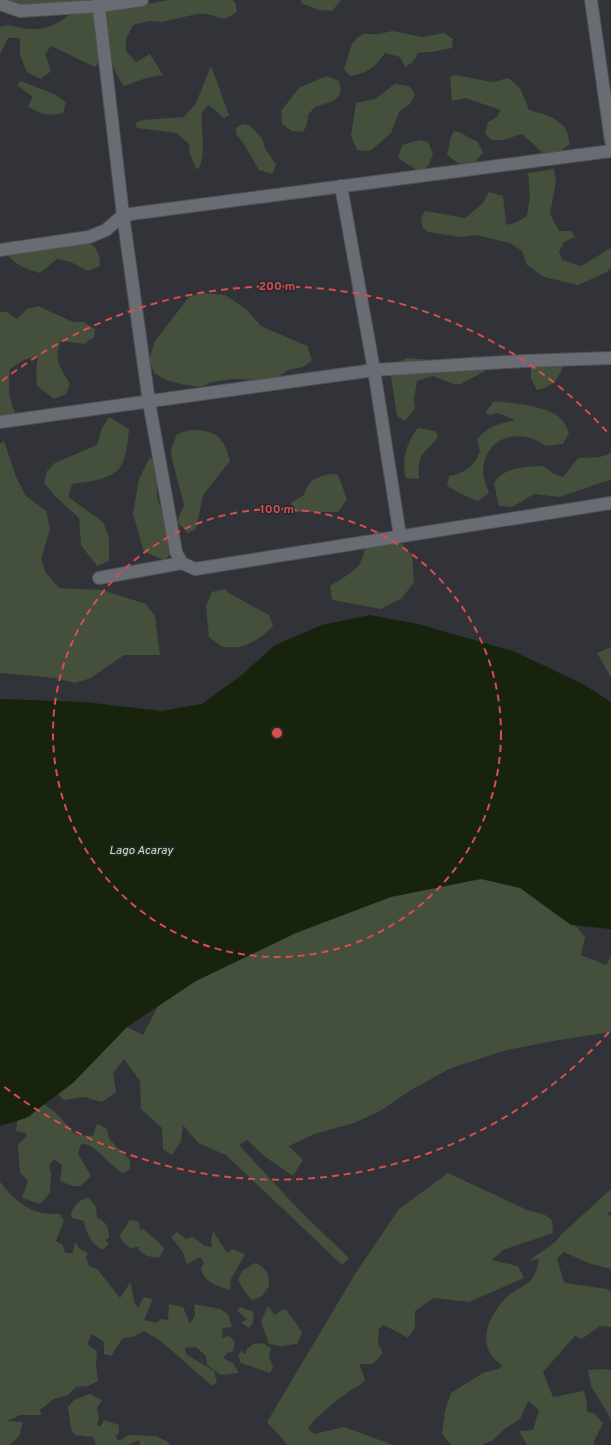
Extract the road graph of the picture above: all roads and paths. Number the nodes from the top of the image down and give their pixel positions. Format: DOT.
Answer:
graph roads {
  1 [pos="142,0"];
  2 [pos="591,0"];
  3 [pos="99,3"];
  4 [pos="0,4"];
  5 [pos="606,65"];
  6 [pos="611,141"];
  7 [pos="611,151"];
  8 [pos="341,186"];
  9 [pos="123,215"];
  10 [pos="0,250"];
  11 [pos="611,358"];
  12 [pos="374,370"];
  13 [pos="149,402"];
  14 [pos="0,422"];
  15 [pos="611,502"];
  16 [pos="400,536"];
  17 [pos="182,563"];
  18 [pos="99,578"];
  1 -- 3 [label="street"];
  2 -- 5 [label="street"];
  3 -- 4 [label="street"];
  3 -- 9 [label="street"];
  5 -- 6 [label="street"];
  7 -- 8 [label="street"];
  8 -- 9 [label="street"];
  8 -- 12 [label="street"];
  9 -- 10 [label="street"];
  9 -- 13 [label="street"];
  11 -- 12 [label="street"];
  12 -- 13 [label="street"];
  12 -- 16 [label="street"];
  13 -- 14 [label="street"];
  13 -- 17 [label="street"];
  15 -- 16 [label="street"];
  16 -- 17 [label="street"];
  17 -- 18 [label="street"];
}
